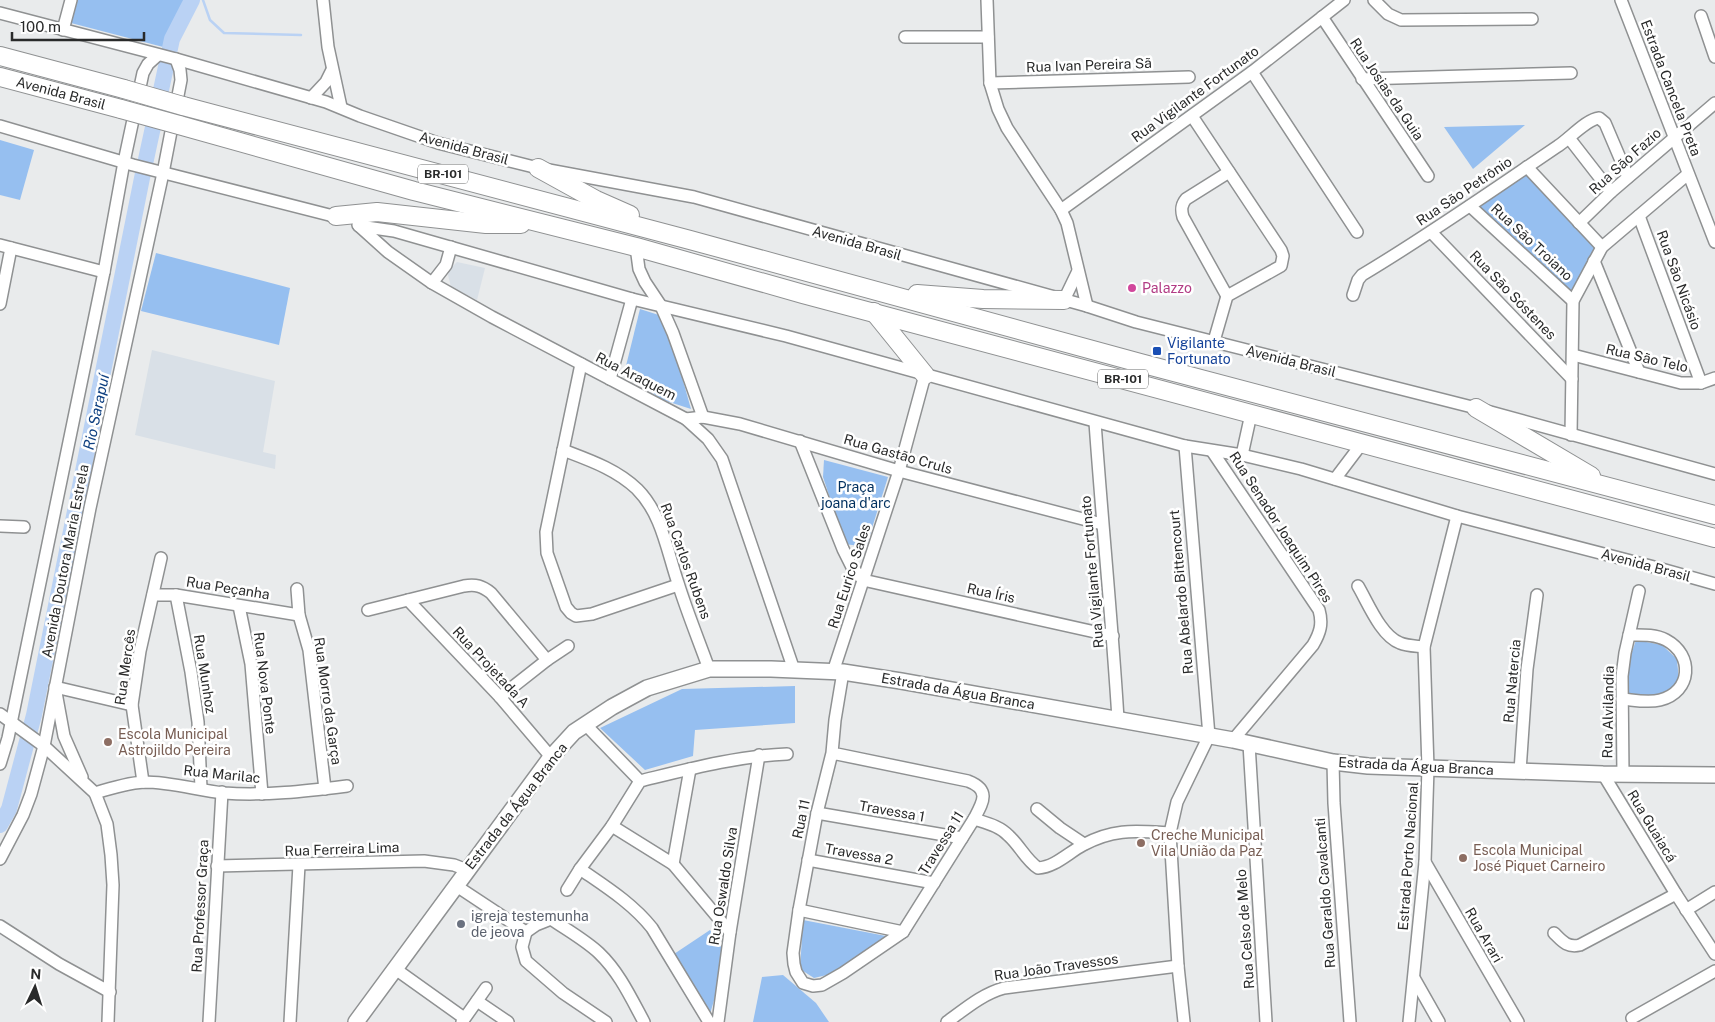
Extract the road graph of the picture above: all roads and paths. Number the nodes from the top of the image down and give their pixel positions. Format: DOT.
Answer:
graph roads {
  1 [pos="71,0"];
  2 [pos="323,0"];
  3 [pos="987,0"];
  4 [pos="1344,0"];
  5 [pos="1374,0"];
  6 [pos="1622,0"];
  7 [pos="0,13"];
  8 [pos="1700,16"];
  9 [pos="1322,17"];
  10 [pos="1532,19"];
  11 [pos="63,30"];
  12 [pos="988,36"];
  13 [pos="905,37"];
  14 [pos="0,48"];
  15 [pos="159,55"];
  16 [pos="0,56"];
  17 [pos="1715,57"];
  18 [pos="175,59"];
  19 [pos="41,68"];
  20 [pos="332,70"];
  21 [pos="1252,72"];
  22 [pos="1571,73"];
  23 [pos="0,77"];
  24 [pos="1189,78"];
  25 [pos="1362,79"];
  26 [pos="990,83"];
  27 [pos="0,85"];
  28 [pos="43,88"];
  29 [pos="312,98"];
  30 [pos="1715,103"];
  31 [pos="341,108"];
  32 [pos="1192,116"];
  33 [pos="0,126"];
  34 [pos="1674,136"];
  35 [pos="1569,138"];
  36 [pos="112,159"];
  37 [pos="128,163"];
  38 [pos="1527,167"];
  39 [pos="538,168"];
  40 [pos="1229,172"];
  41 [pos="163,173"];
  42 [pos="1688,174"];
  43 [pos="122,175"];
  44 [pos="1428,176"];
  45 [pos="1628,177"];
  46 [pos="184,178"];
  47 [pos="159,190"];
  48 [pos="1611,192"];
  49 [pos="1470,206"];
  50 [pos="1061,210"];
  51 [pos="336,216"];
  52 [pos="1639,216"];
  53 [pos="1579,223"];
  54 [pos="546,224"];
  55 [pos="359,226"];
  56 [pos="1357,232"];
  57 [pos="1431,232"];
  58 [pos="690,240"];
  59 [pos="1715,242"];
  60 [pos="6,247"];
  61 [pos="451,247"];
  62 [pos="636,247"];
  63 [pos="1602,247"];
  64 [pos="1594,262"];
  65 [pos="1078,271"];
  66 [pos="104,272"];
  67 [pos="432,283"];
  68 [pos="868,288"];
  69 [pos="1353,295"];
  70 [pos="1227,296"];
  71 [pos="632,299"];
  72 [pos="1064,300"];
  73 [pos="1573,301"];
  74 [pos="0,304"];
  75 [pos="661,306"];
  76 [pos="1087,306"];
  77 [pos="874,312"];
  78 [pos="1214,341"];
  79 [pos="1573,355"];
  80 [pos="580,364"];
  81 [pos="1639,372"];
  82 [pos="925,375"];
  83 [pos="1715,378"];
  84 [pos="610,379"];
  85 [pos="1572,379"];
  86 [pos="1701,383"];
  87 [pos="1476,408"];
  88 [pos="1251,414"];
  89 [pos="703,417"];
  90 [pos="686,418"];
  91 [pos="1095,422"];
  92 [pos="1571,434"];
  93 [pos="800,441"];
  94 [pos="1363,442"];
  95 [pos="1184,446"];
  96 [pos="563,450"];
  97 [pos="1212,451"];
  98 [pos="1242,456"];
  99 [pos="899,471"];
  100 [pos="1715,474"];
  101 [pos="1335,479"];
  102 [pos="1608,487"];
  103 [pos="1715,515"];
  104 [pos="1457,516"];
  105 [pos="1102,524"];
  106 [pos="0,526"];
  107 [pos="24,527"];
  108 [pos="1707,536"];
  109 [pos="1715,544"];
  110 [pos="161,558"];
  111 [pos="863,580"];
  112 [pos="1715,584"];
  113 [pos="678,585"];
  114 [pos="1358,586"];
  115 [pos="297,589"];
  116 [pos="1639,591"];
  117 [pos="153,595"];
  118 [pos="176,595"];
  119 [pos="1537,595"];
  120 [pos="408,600"];
  121 [pos="239,606"];
  122 [pos="368,610"];
  123 [pos="299,615"];
  124 [pos="1629,635"];
  125 [pos="1113,636"];
  126 [pos="568,646"];
  127 [pos="1424,647"];
  128 [pos="547,660"];
  129 [pos="709,670"];
  130 [pos="794,670"];
  131 [pos="838,672"];
  132 [pos="55,687"];
  133 [pos="500,697"];
  134 [pos="1622,700"];
  135 [pos="132,705"];
  136 [pos="0,714"];
  137 [pos="1118,719"];
  138 [pos="585,724"];
  139 [pos="15,725"];
  140 [pos="1209,736"];
  141 [pos="1233,740"];
  142 [pos="40,744"];
  143 [pos="1249,744"];
  144 [pos="832,753"];
  145 [pos="787,754"];
  146 [pos="760,755"];
  147 [pos="550,756"];
  148 [pos="1333,762"];
  149 [pos="0,764"];
  150 [pos="1428,768"];
  151 [pos="690,769"];
  152 [pos="1520,771"];
  153 [pos="1603,774"];
  154 [pos="1623,775"];
  155 [pos="1715,775"];
  156 [pos="83,780"];
  157 [pos="640,781"];
  158 [pos="143,782"];
  159 [pos="347,786"];
  160 [pos="201,788"];
  161 [pos="325,789"];
  162 [pos="95,792"];
  163 [pos="222,792"];
  164 [pos="262,794"];
  165 [pos="1037,809"];
  166 [pos="817,813"];
  167 [pos="974,819"];
  168 [pos="612,826"];
  169 [pos="1170,833"];
  170 [pos="962,838"];
  171 [pos="1084,844"];
  172 [pos="0,858"];
  173 [pos="808,860"];
  174 [pos="1425,862"];
  175 [pos="674,864"];
  176 [pos="299,865"];
  177 [pos="217,866"];
  178 [pos="467,870"];
  179 [pos="580,870"];
  180 [pos="934,883"];
  181 [pos="455,885"];
  182 [pos="567,890"];
  183 [pos="1715,892"];
  184 [pos="1676,894"];
  185 [pos="799,910"];
  186 [pos="1686,910"];
  187 [pos="0,926"];
  188 [pos="526,932"];
  189 [pos="730,932"];
  190 [pos="903,932"];
  191 [pos="1554,932"];
  192 [pos="1715,954"];
  193 [pos="1178,966"];
  194 [pos="394,968"];
  195 [pos="1715,971"];
  196 [pos="796,972"];
  197 [pos="1414,978"];
  198 [pos="486,988"];
  199 [pos="110,992"];
  200 [pos="477,1001"];
  201 [pos="1632,1018"];
  202 [pos="463,1020"];
  203 [pos="108,1022"];
  204 [pos="208,1022"];
  205 [pos="290,1022"];
  206 [pos="356,1022"];
  207 [pos="508,1022"];
  208 [pos="606,1022"];
  209 [pos="644,1022"];
  210 [pos="709,1022"];
  211 [pos="718,1022"];
  212 [pos="947,1022"];
  213 [pos="1184,1022"];
  214 [pos="1266,1022"];
  215 [pos="1350,1022"];
  216 [pos="1409,1022"];
  217 [pos="1439,1022"];
  218 [pos="1518,1022"];
  1 -- 11 [label="street"];
  2 -- 20 [label="street"];
  3 -- 12 [label="street"];
  4 -- 9 [label="street, Rua Vigilante Fortunato"];
  5 -- 10 [label="street"];
  6 -- 34 [label="street, Estrada Cancela Preta"];
  7 -- 11 [label="street, Avenida Brasil"];
  8 -- 17 [label="street"];
  9 -- 21 [label="street, Rua Vigilante Fortunato"];
  9 -- 25 [label="street, Rua Josias da Guia"];
  11 -- 15 [label="street, Avenida Brasil"];
  12 -- 13 [label="street"];
  12 -- 26 [label="street"];
  14 -- 19 [label="highway"];
  15 -- 18 [label="street, Avenida Brasil"];
  15 -- 37 [label="street, Avenida Doutora Maria Estrela"];
  16 -- 19 [label="highway, Avenida Brasil / BR-101"];
  18 -- 29 [label="street, Avenida Brasil"];
  18 -- 41 [label="street, Avenida Doutora Maria Estrela"];
  19 -- 58 [label="highway, Avenida Brasil / BR-101, bridge"];
  20 -- 29 [label="street"];
  20 -- 31 [label="street"];
  21 -- 32 [label="street, Rua Vigilante Fortunato"];
  21 -- 56 [label="street"];
  22 -- 25 [label="street"];
  23 -- 28 [label="highway, Avenida Brasil / BR-101"];
  24 -- 26 [label="street, Rua Ivan Pereira Sã"];
  25 -- 44 [label="street, Rua Josias da Guia"];
  26 -- 50 [label="street"];
  27 -- 28 [label="highway"];
  28 -- 54 [label="highway, Avenida Brasil / BR-101, bridge"];
  29 -- 31 [label="street, Avenida Brasil"];
  30 -- 34 [label="street, Rua São Fazio"];
  31 -- 39 [label="street, Avenida Brasil"];
  32 -- 40 [label="street"];
  32 -- 50 [label="street, Rua Vigilante Fortunato"];
  33 -- 36 [label="street"];
  34 -- 42 [label="street, Estrada Cancela Preta"];
  34 -- 45 [label="street, Rua São Fazio"];
  35 -- 38 [label="street, Rua São Petrônio"];
  35 -- 45 [label="street, Rua São Petrônio"];
  35 -- 48 [label="street"];
  36 -- 37 [label="street"];
  36 -- 43 [label="street"];
  37 -- 41 [label="street"];
  37 -- 43 [label="street, Avenida Doutora Maria Estrela"];
  38 -- 49 [label="street, Rua São Petrônio"];
  38 -- 53 [label="street"];
  39 -- 58 [label="highway"];
  39 -- 72 [label="street, Avenida Brasil"];
  40 -- 70 [label="street"];
  40 -- 70 [label="street"];
  41 -- 46 [label="street"];
  41 -- 47 [label="street, Avenida Doutora Maria Estrela"];
  42 -- 52 [label="street"];
  42 -- 59 [label="street, Estrada Cancela Preta"];
  43 -- 66 [label="street, Avenida Doutora Maria Estrela"];
  45 -- 48 [label="street, Rua São Fazio"];
  46 -- 47 [label="street"];
  46 -- 51 [label="street"];
  47 -- 132 [label="street, Avenida Doutora Maria Estrela"];
  48 -- 53 [label="street, Rua São Fazio"];
  49 -- 57 [label="street, Rua São Petrônio"];
  49 -- 73 [label="street, Rua São Troiano"];
  50 -- 65 [label="street"];
  51 -- 54 [label="highway"];
  51 -- 55 [label="street, Rua Araquem"];
  52 -- 63 [label="street"];
  52 -- 86 [label="street, Rua São Nicásio"];
  53 -- 63 [label="street"];
  54 -- 62 [label="highway, Avenida Brasil / BR-101"];
  55 -- 61 [label="street, Avenida Brasil"];
  55 -- 67 [label="street, Rua Araquem"];
  57 -- 69 [label="street, Rua São Petrônio"];
  57 -- 85 [label="street, Rua São Sóstenes"];
  58 -- 68 [label="highway, Avenida Brasil / BR-101"];
  60 -- 66 [label="street"];
  60 -- 74 [label="street"];
  61 -- 67 [label="street"];
  61 -- 71 [label="street, Avenida Brasil"];
  62 -- 75 [label="street"];
  62 -- 77 [label="highway, Avenida Brasil / BR-101"];
  63 -- 64 [label="street"];
  64 -- 73 [label="street"];
  64 -- 81 [label="street"];
  65 -- 72 [label="street"];
  65 -- 76 [label="street"];
  66 -- 139 [label="street, Avenida Doutora Maria Estrela"];
  67 -- 80 [label="street, Rua Araquem"];
  68 -- 72 [label="highway"];
  68 -- 102 [label="highway, Avenida Brasil / BR-101"];
  70 -- 78 [label="street"];
  71 -- 75 [label="street, Avenida Brasil"];
  71 -- 84 [label="street"];
  72 -- 76 [label="street, Avenida Brasil"];
  73 -- 79 [label="street"];
  75 -- 82 [label="street, Avenida Brasil"];
  75 -- 89 [label="street"];
  76 -- 78 [label="street, Avenida Brasil"];
  77 -- 82 [label="highway"];
  77 -- 88 [label="highway, Avenida Brasil / BR-101"];
  78 -- 87 [label="street, Avenida Brasil"];
  79 -- 81 [label="street, Rua São Telo"];
  79 -- 85 [label="street"];
  80 -- 84 [label="street, Rua Araquem"];
  80 -- 96 [label="street"];
  81 -- 86 [label="street, Rua São Telo"];
  82 -- 91 [label="street, Avenida Brasil"];
  82 -- 99 [label="street, Rua Eurico Sales"];
  83 -- 86 [label="street, Rua São Telo"];
  84 -- 90 [label="street, Rua Araquem"];
  85 -- 92 [label="street"];
  87 -- 92 [label="street, Avenida Brasil"];
  87 -- 102 [label="highway"];
  88 -- 94 [label="highway, Avenida Brasil / BR-101"];
  88 -- 98 [label="street"];
  89 -- 90 [label="street, Rua Gastão Cruls"];
  89 -- 93 [label="street, Rua Gastão Cruls"];
  90 -- 130 [label="street, Rua Araquem"];
  91 -- 95 [label="street, Avenida Brasil"];
  91 -- 105 [label="street, Rua Vigilante Fortunato"];
  92 -- 100 [label="street, Avenida Brasil"];
  93 -- 99 [label="street, Rua Gastão Cruls"];
  93 -- 111 [label="street"];
  94 -- 101 [label="street"];
  94 -- 108 [label="highway, Avenida Brasil / BR-101"];
  95 -- 97 [label="street, Avenida Brasil"];
  95 -- 140 [label="street, Rua Abelardo Bittencourt"];
  96 -- 113 [label="street, Rua Carlos Rubens"];
  96 -- 113 [label="street"];
  97 -- 98 [label="street, Avenida Brasil"];
  97 -- 141 [label="street, Rua Senador Joaquim Pires"];
  98 -- 101 [label="street, Avenida Brasil"];
  99 -- 105 [label="street, Rua Gastão Cruls"];
  99 -- 111 [label="street, Rua Eurico Sales"];
  101 -- 104 [label="street, Avenida Brasil"];
  102 -- 103 [label="highway, Avenida Brasil / BR-101"];
  104 -- 112 [label="street, Avenida Brasil"];
  104 -- 127 [label="street, Estrada Porto Nacional"];
  105 -- 125 [label="street, Rua Vigilante Fortunato"];
  106 -- 107 [label="street"];
  108 -- 109 [label="highway, Avenida Brasil"];
  110 -- 117 [label="street, Rua Mercês"];
  111 -- 125 [label="street, Rua Íris"];
  111 -- 131 [label="street, Rua Eurico Sales"];
  113 -- 129 [label="street, Rua Carlos Rubens"];
  114 -- 127 [label="street"];
  115 -- 123 [label="street, Rua Morro da Garça"];
  116 -- 124 [label="street, Rua Alvilândia"];
  117 -- 118 [label="street, Rua Peçanha"];
  117 -- 135 [label="street, Rua Mercês"];
  118 -- 121 [label="street, Rua Peçanha"];
  118 -- 160 [label="street, Rua Munhoz"];
  119 -- 152 [label="street, Rua Natercia"];
  120 -- 122 [label="street"];
  120 -- 128 [label="street"];
  120 -- 133 [label="street, Rua Projetada A"];
  121 -- 123 [label="street, Rua Peçanha"];
  121 -- 164 [label="street, Rua Nova Ponte"];
  123 -- 161 [label="street, Rua Morro da Garça"];
  124 -- 134 [label="street, Rua Alvilândia"];
  124 -- 134 [label="street"];
  125 -- 137 [label="street, Rua Vigilante Fortunato"];
  126 -- 128 [label="street"];
  127 -- 150 [label="street, Estrada Porto Nacional"];
  128 -- 133 [label="street"];
  129 -- 130 [label="main road, Estrada da Água Branca"];
  129 -- 138 [label="main road, Estrada da Água Branca"];
  130 -- 131 [label="main road, Estrada da Água Branca"];
  131 -- 137 [label="main road, Estrada da Água Branca"];
  131 -- 144 [label="street, Rua 11"];
  132 -- 135 [label="street"];
  132 -- 142 [label="street, Avenida Doutora Maria Estrela"];
  132 -- 156 [label="street"];
  133 -- 147 [label="street, Rua Projetada A"];
  134 -- 154 [label="street, Rua Alvilândia"];
  135 -- 158 [label="street, Rua Mercês"];
  136 -- 139 [label="street"];
  137 -- 140 [label="main road, Estrada da Água Branca"];
  138 -- 147 [label="main road, Estrada da Água Branca"];
  138 -- 157 [label="street"];
  139 -- 142 [label="street"];
  139 -- 149 [label="street, Avenida Doutora Maria Estrela"];
  140 -- 141 [label="main road, Estrada da Água Branca"];
  140 -- 169 [label="street"];
  141 -- 143 [label="main road, Estrada da Água Branca"];
  142 -- 156 [label="street"];
  142 -- 172 [label="street, Avenida Doutora Maria Estrela"];
  143 -- 148 [label="main road, Estrada da Água Branca"];
  143 -- 214 [label="street, Rua Celso de Melo"];
  144 -- 166 [label="street, Rua 11"];
  144 -- 167 [label="street, Travessa 11"];
  145 -- 146 [label="street"];
  146 -- 151 [label="street"];
  146 -- 189 [label="street, Rua Oswaldo Silva"];
  147 -- 178 [label="main road, Estrada da Água Branca"];
  148 -- 150 [label="main road, Estrada da Água Branca"];
  148 -- 215 [label="street, Rua Geraldo Cavalcanti"];
  150 -- 152 [label="main road, Estrada da Água Branca"];
  150 -- 174 [label="street, Estrada Porto Nacional"];
  151 -- 157 [label="street"];
  151 -- 175 [label="street"];
  152 -- 153 [label="main road, Estrada da Água Branca"];
  153 -- 154 [label="main road, Estrada da Água Branca"];
  153 -- 184 [label="street, Rua Guaiacá"];
  154 -- 155 [label="main road, Estrada da Água Branca"];
  156 -- 162 [label="street"];
  157 -- 168 [label="street"];
  158 -- 160 [label="street, Rua Marilac"];
  158 -- 162 [label="street, Rua Marilac"];
  159 -- 161 [label="street, Rua Marilac"];
  160 -- 163 [label="street, Rua Marilac"];
  161 -- 164 [label="street, Rua Marilac"];
  162 -- 199 [label="street"];
  163 -- 164 [label="street, Rua Marilac"];
  163 -- 177 [label="street, Rua Professor Graça"];
  165 -- 171 [label="street"];
  166 -- 170 [label="street, Travessa 1"];
  166 -- 173 [label="street, Rua 11"];
  167 -- 170 [label="street, Travessa 11"];
  167 -- 171 [label="street"];
  168 -- 175 [label="street"];
  168 -- 179 [label="street"];
  169 -- 171 [label="street"];
  169 -- 193 [label="street"];
  170 -- 180 [label="street, Travessa 11"];
  173 -- 180 [label="street, Travessa 2"];
  173 -- 185 [label="street, Rua 11"];
  174 -- 197 [label="street, Estrada Porto Nacional"];
  174 -- 218 [label="street, Rua Arari"];
  175 -- 189 [label="street"];
  176 -- 177 [label="street, Rua Ferreira Lima"];
  176 -- 178 [label="street, Rua Ferreira Lima"];
  176 -- 205 [label="street"];
  177 -- 204 [label="street, Rua Professor Graça"];
  178 -- 181 [label="main road, Estrada da Água Branca"];
  179 -- 182 [label="street"];
  179 -- 210 [label="street"];
  180 -- 190 [label="street, Travessa 11"];
  181 -- 188 [label="street"];
  181 -- 194 [label="main road, Estrada da Água Branca"];
  183 -- 186 [label="street"];
  184 -- 186 [label="street, Rua Guaiacá"];
  184 -- 191 [label="street"];
  185 -- 190 [label="street"];
  185 -- 196 [label="street, Rua 11"];
  186 -- 192 [label="street, Rua Guaiacá"];
  187 -- 199 [label="street"];
  188 -- 208 [label="street"];
  188 -- 209 [label="street"];
  189 -- 211 [label="street, Rua Oswaldo Silva"];
  190 -- 196 [label="street, Travessa 11"];
  193 -- 212 [label="street, Rua João Travessos"];
  193 -- 213 [label="street"];
  194 -- 202 [label="street"];
  194 -- 206 [label="main road, Estrada da Água Branca"];
  195 -- 201 [label="street"];
  197 -- 216 [label="street, Estrada Porto Nacional"];
  197 -- 217 [label="street"];
  198 -- 200 [label="street"];
  199 -- 203 [label="street"];
  200 -- 202 [label="street"];
  200 -- 207 [label="street"];
}
